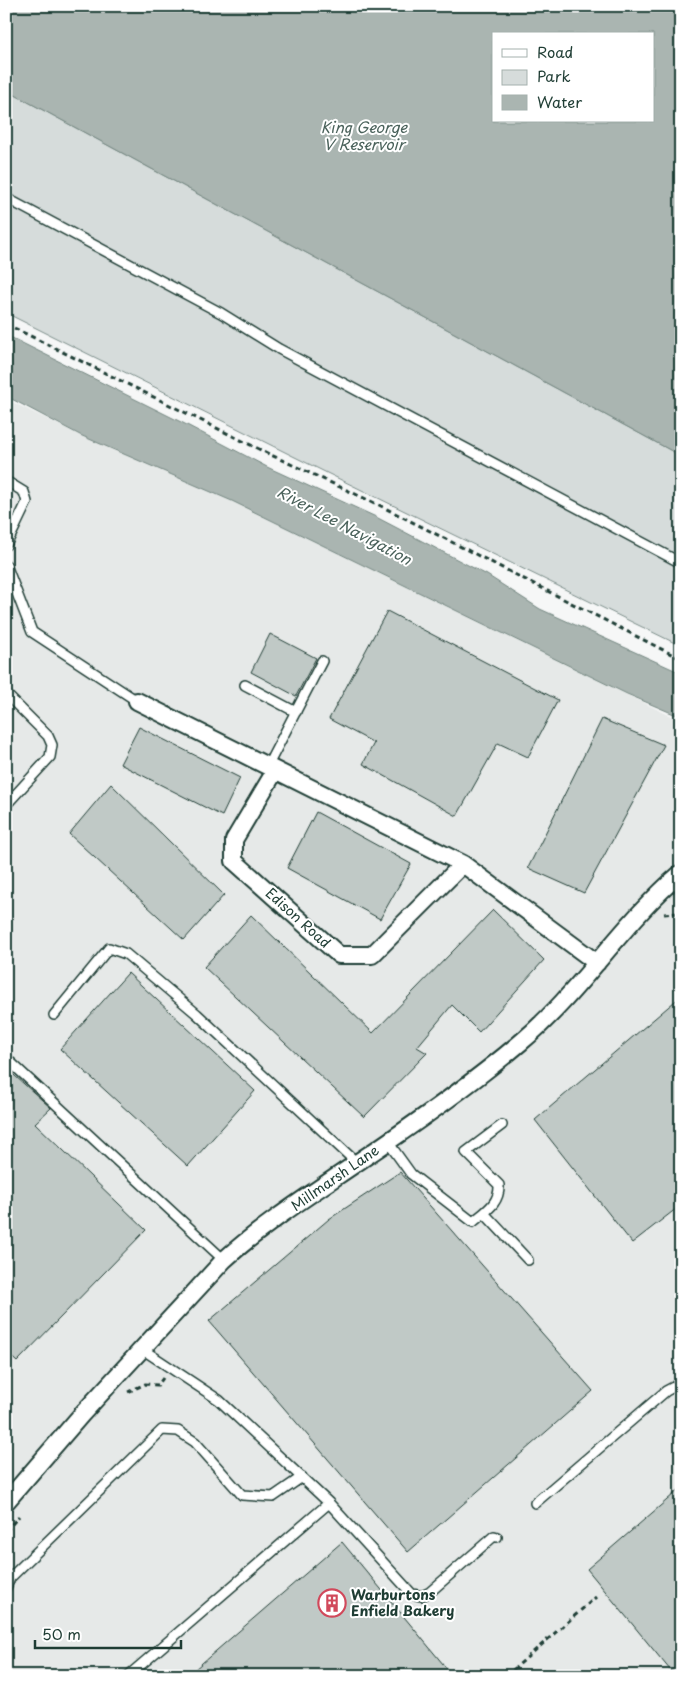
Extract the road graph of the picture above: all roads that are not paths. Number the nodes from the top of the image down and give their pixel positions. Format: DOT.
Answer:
graph roads {
  1 [pos="6,198"];
  2 [pos="6,482"];
  3 [pos="6,521"];
  4 [pos="15,527"];
  5 [pos="6,545"];
  6 [pos="681,563"];
  7 [pos="6,565"];
  8 [pos="322,660"];
  9 [pos="245,685"];
  10 [pos="6,694"];
  11 [pos="137,701"];
  12 [pos="296,712"];
  13 [pos="271,769"];
  14 [pos="6,805"];
  15 [pos="463,864"];
  16 [pos="680,875"];
  17 [pos="597,964"];
  18 [pos="54,1015"];
  19 [pos="6,1058"];
  20 [pos="502,1125"];
  21 [pos="388,1142"];
  22 [pos="357,1163"];
  23 [pos="484,1213"];
  24 [pos="224,1260"];
  25 [pos="528,1260"];
  26 [pos="142,1349"];
  27 [pos="680,1383"];
  28 [pos="302,1477"];
  29 [pos="6,1502"];
  30 [pos="535,1502"];
  31 [pos="329,1503"];
  32 [pos="497,1537"];
  33 [pos="6,1588"];
  34 [pos="128,1676"];
  1 -- 6 [label="lane"];
  2 -- 4 [label="lane"];
  3 -- 4 [label="lane"];
  4 -- 5 [label="lane"];
  7 -- 11 [label="lane"];
  8 -- 12 [label="lane"];
  9 -- 12 [label="lane"];
  10 -- 14 [label="lane"];
  11 -- 13 [label="street"];
  12 -- 13 [label="lane"];
  13 -- 15 [label="street"];
  13 -- 15 [label="street, Edison Road"];
  15 -- 17 [label="street"];
  16 -- 17 [label="street, Millmarsh Lane"];
  17 -- 21 [label="street, Millmarsh Lane"];
  18 -- 22 [label="lane"];
  19 -- 24 [label="lane"];
  20 -- 23 [label="lane"];
  21 -- 22 [label="street, Millmarsh Lane"];
  21 -- 23 [label="lane"];
  22 -- 24 [label="street, Millmarsh Lane"];
  23 -- 25 [label="lane"];
  24 -- 26 [label="street, Millmarsh Lane"];
  26 -- 28 [label="lane"];
  26 -- 29 [label="street, Millmarsh Lane"];
  27 -- 30 [label="lane"];
  28 -- 31 [label="lane"];
  28 -- 33 [label="lane"];
  31 -- 32 [label="lane"];
  31 -- 34 [label="lane"];
}
